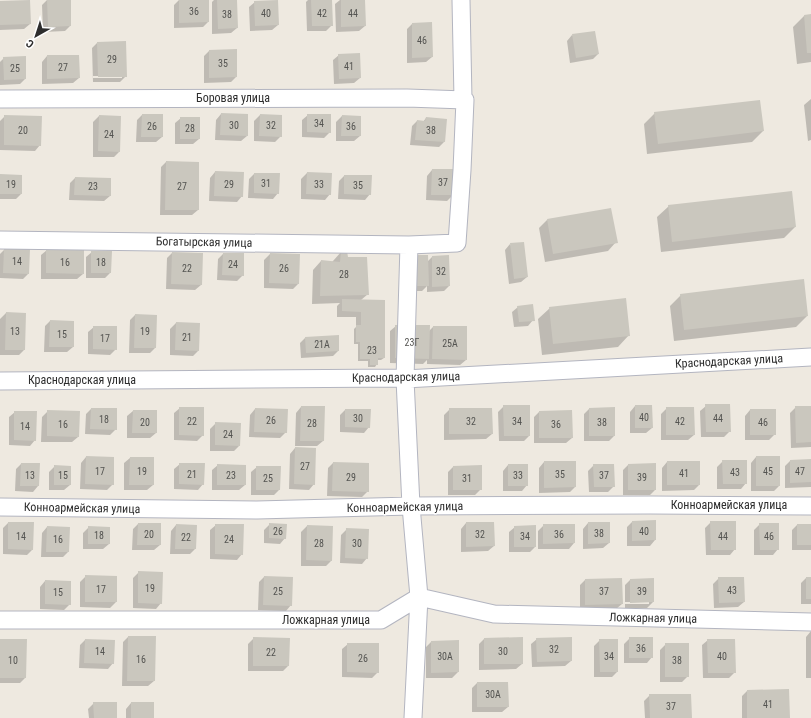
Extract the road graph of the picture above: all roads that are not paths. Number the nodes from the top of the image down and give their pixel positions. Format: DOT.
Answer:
graph roads {
  1 [pos="461,0"];
  2 [pos="0,99"];
  3 [pos="465,100"];
  4 [pos="0,240"];
  5 [pos="409,245"];
  6 [pos="811,357"];
  7 [pos="405,379"];
  8 [pos="0,381"];
  9 [pos="412,506"];
  10 [pos="811,506"];
  11 [pos="0,507"];
  12 [pos="420,597"];
  13 [pos="0,620"];
  14 [pos="811,622"];
  15 [pos="413,718"];
  1 -- 3 [label="street"];
  2 -- 3 [label="street, Боровая улица"];
  3 -- 5 [label="street, Богатырская улица"];
  4 -- 5 [label="street, Богатырская улица"];
  5 -- 7 [label="street"];
  6 -- 7 [label="street, Краснодарская улица"];
  7 -- 8 [label="street, Краснодарская улица"];
  7 -- 9 [label="street"];
  9 -- 10 [label="street, Конноармейская улица"];
  9 -- 11 [label="street, Конноармейская улица"];
  9 -- 12 [label="street"];
  12 -- 13 [label="street, Ложкарная улица"];
  12 -- 14 [label="street, Ложкарная улица"];
  12 -- 15 [label="street"];
}
